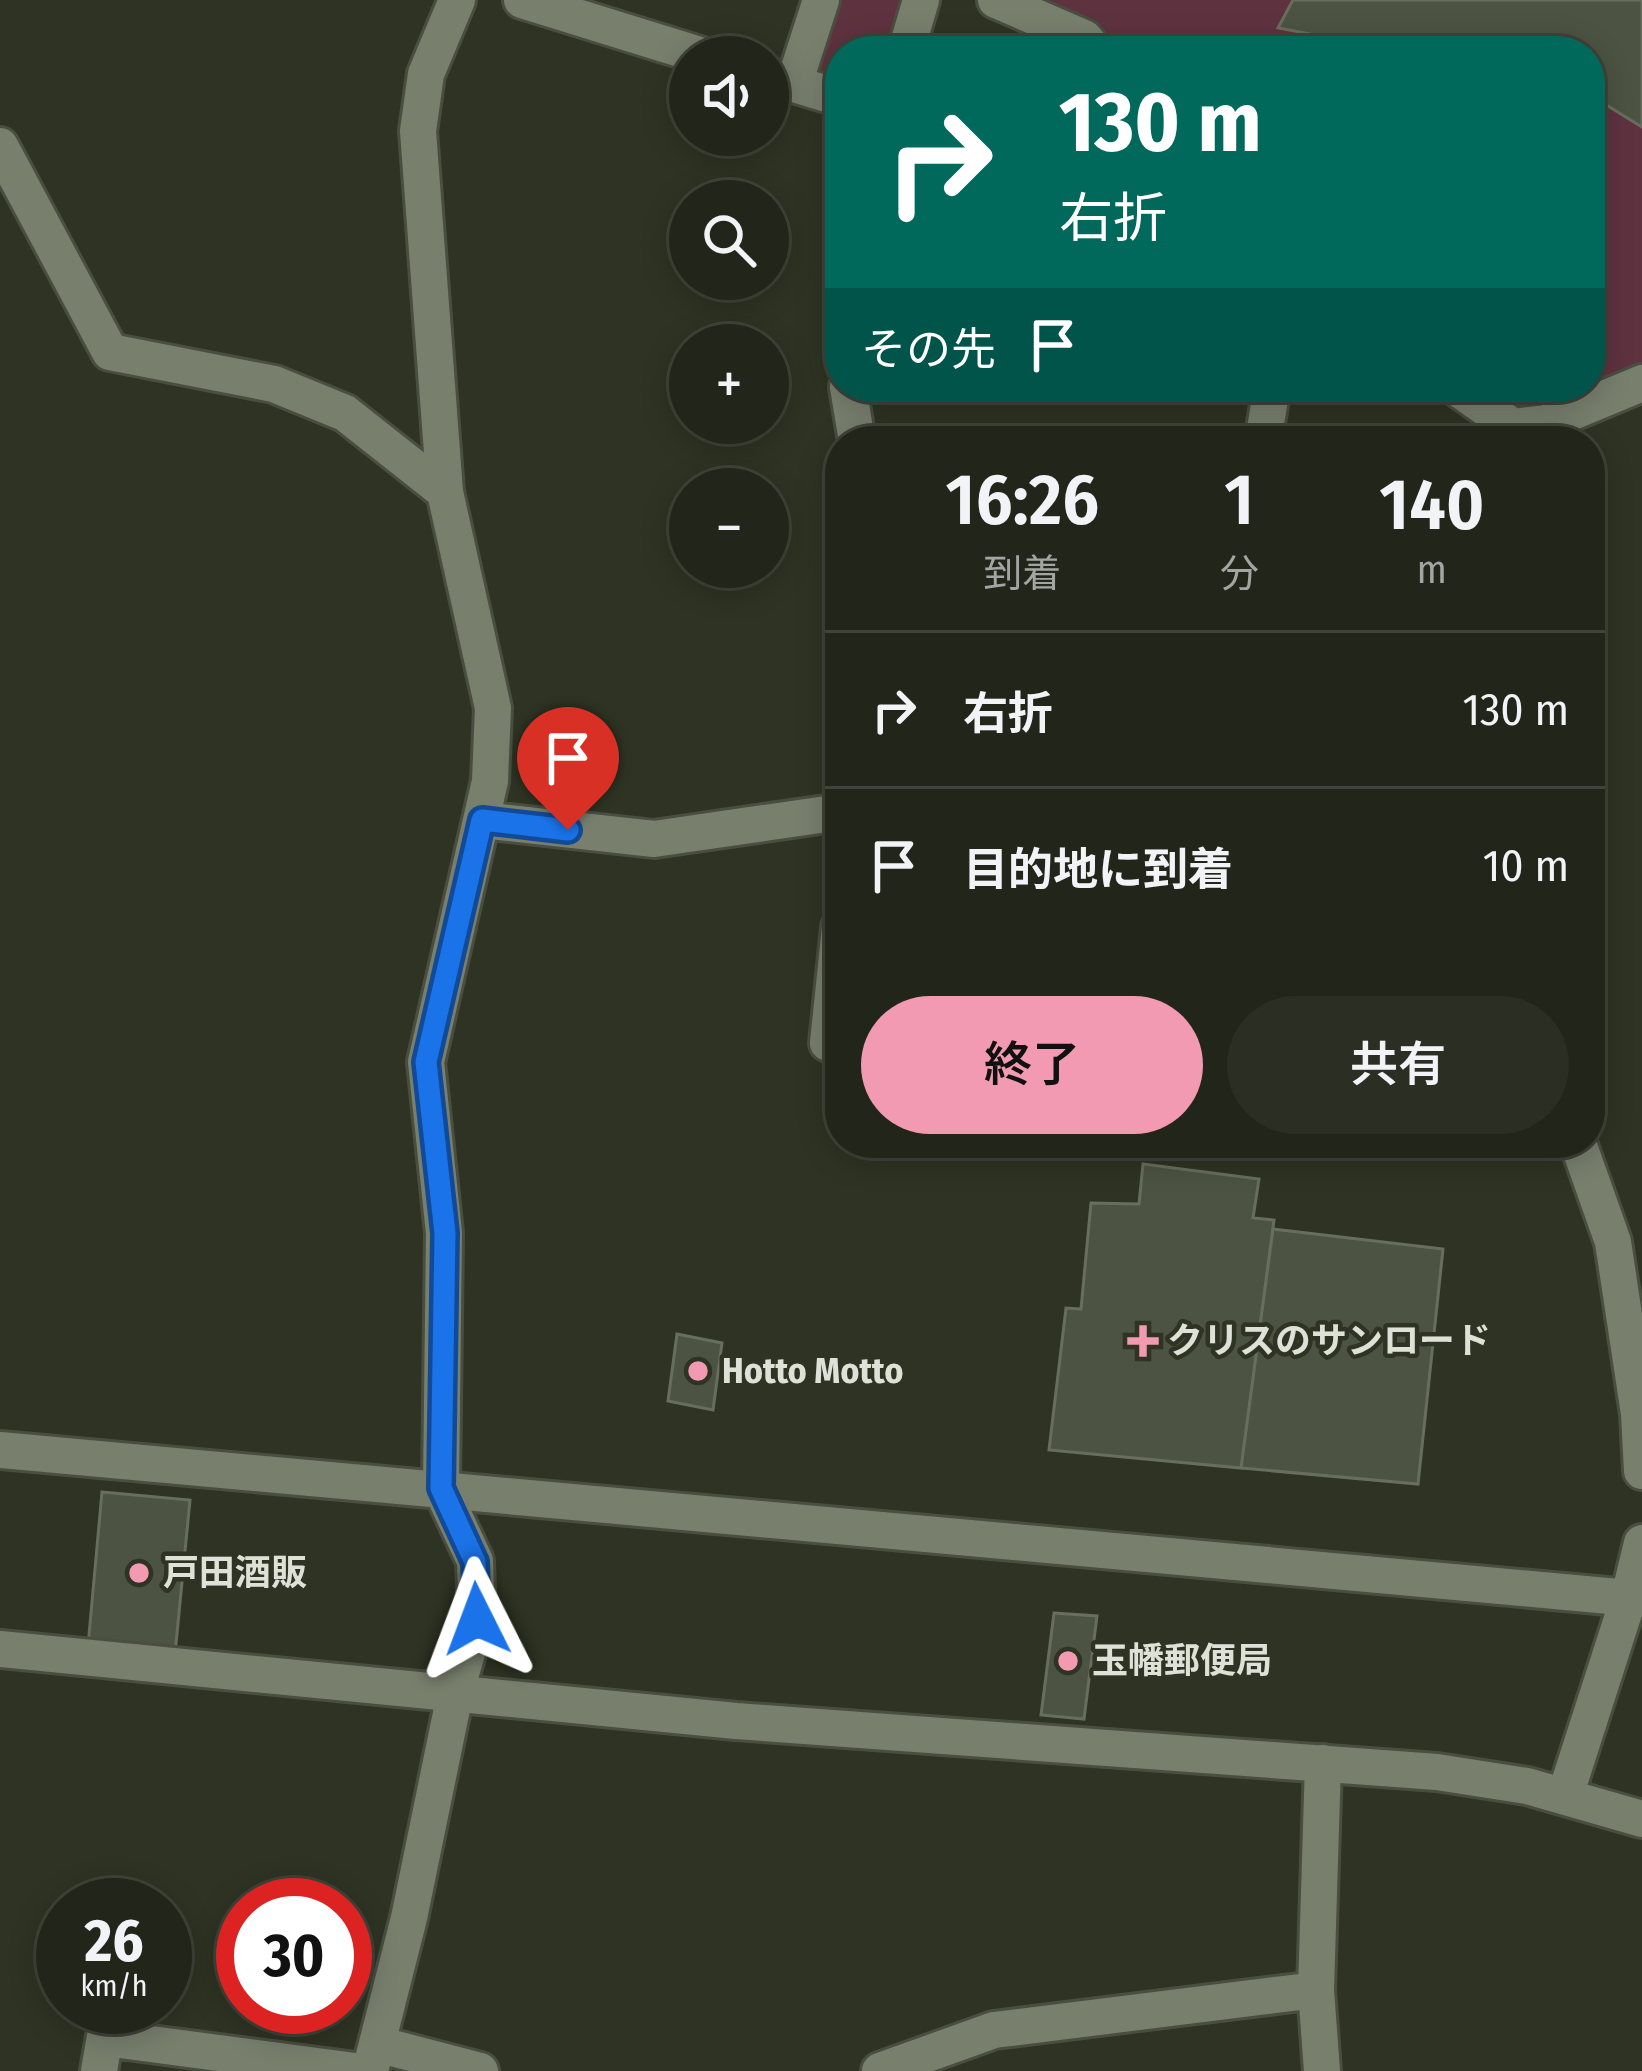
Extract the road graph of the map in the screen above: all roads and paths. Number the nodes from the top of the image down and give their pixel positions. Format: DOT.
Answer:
graph roads {
  1 [pos="458,0"];
  2 [pos="522,0"];
  3 [pos="820,0"];
  4 [pos="921,0"];
  5 [pos="995,0"];
  6 [pos="910,36"];
  7 [pos="1079,36"];
  8 [pos="669,46"];
  9 [pos="789,64"];
  10 [pos="789,82"];
  11 [pos="825,93"];
  12 [pos="0,146"];
  13 [pos="1642,383"];
  14 [pos="1605,398"];
  15 [pos="1477,402"];
  16 [pos="1596,402"];
  17 [pos="1512,426"];
  18 [pos="1521,426"];
  19 [pos="445,492"];
  20 [pos="825,814"];
  21 [pos="482,820"];
  22 [pos="1584,1158"];
  23 [pos="0,1450"];
  24 [pos="1642,1471"];
  25 [pos="441,1488"];
  26 [pos="1642,1543"];
  27 [pos="1636,1598"];
  28 [pos="0,1649"];
  29 [pos="455,1694"];
  30 [pos="1322,1763"];
  31 [pos="1565,1796"];
  32 [pos="1642,1819"];
  33 [pos="1316,1990"];
  34 [pos="105,2038"];
  35 [pos="368,2062"];
  36 [pos="480,2071"];
  37 [pos="880,2071"];
  38 [pos="1322,2071"];
  1 -- 19 [label="street"];
  2 -- 8 [label="street"];
  3 -- 9 [label="street"];
  4 -- 6 [label="street"];
  5 -- 7 [label="street"];
  10 -- 11 [label="street"];
  12 -- 19 [label="street"];
  13 -- 14 [label="street"];
  15 -- 17 [label="street"];
  16 -- 18 [label="street"];
  19 -- 21 [label="street"];
  20 -- 21 [label="street"];
  21 -- 25 [label="street"];
  22 -- 24 [label="street"];
  23 -- 25 [label="street"];
  25 -- 27 [label="street"];
  25 -- 29 [label="street"];
  26 -- 27 [label="street"];
  27 -- 31 [label="street"];
  28 -- 29 [label="street"];
  29 -- 30 [label="street"];
  29 -- 35 [label="street"];
  30 -- 31 [label="street"];
  30 -- 33 [label="street"];
  31 -- 32 [label="street"];
  33 -- 37 [label="street"];
  33 -- 38 [label="street"];
  34 -- 35 [label="street"];
  35 -- 36 [label="street"];
}
